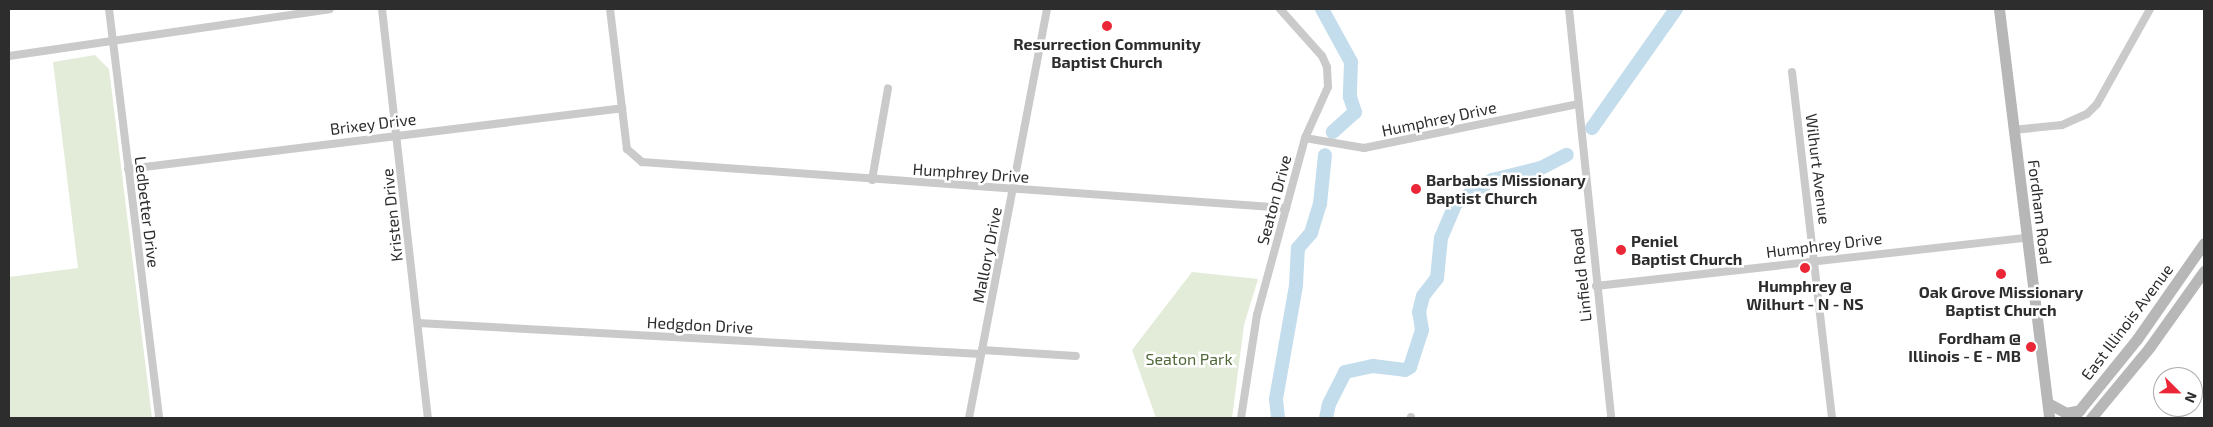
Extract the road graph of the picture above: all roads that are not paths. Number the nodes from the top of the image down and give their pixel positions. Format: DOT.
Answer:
graph roads {
  1 [pos="110,9"];
  2 [pos="330,9"];
  3 [pos="382,9"];
  4 [pos="610,9"];
  5 [pos="1047,9"];
  6 [pos="1280,9"];
  7 [pos="1569,9"];
  8 [pos="1999,9"];
  9 [pos="2150,9"];
  10 [pos="113,42"];
  11 [pos="9,56"];
  12 [pos="1792,72"];
  13 [pos="888,88"];
  14 [pos="1578,104"];
  15 [pos="622,108"];
  16 [pos="2013,130"];
  17 [pos="397,135"];
  18 [pos="1305,138"];
  19 [pos="128,169"];
  20 [pos="872,180"];
  21 [pos="1014,189"];
  22 [pos="1286,208"];
  23 [pos="2027,238"];
  24 [pos="2204,243"];
  25 [pos="1816,260"];
  26 [pos="2204,271"];
  27 [pos="1596,286"];
  28 [pos="418,323"];
  29 [pos="2137,339"];
  30 [pos="2149,348"];
  31 [pos="982,352"];
  32 [pos="1076,356"];
  33 [pos="2048,403"];
  34 [pos="2077,414"];
  35 [pos="159,418"];
  36 [pos="428,418"];
  37 [pos="969,418"];
  38 [pos="1241,418"];
  39 [pos="1611,418"];
  40 [pos="1832,418"];
  41 [pos="2049,418"];
  42 [pos="2091,418"];
  1 -- 10 [label="street, Ledbetter Drive"];
  2 -- 10 [label="street"];
  3 -- 17 [label="street, Kristen Drive"];
  4 -- 15 [label="street"];
  5 -- 21 [label="street, Mallory Drive"];
  6 -- 18 [label="street, Seaton Drive"];
  7 -- 14 [label="street, Linfield Road"];
  8 -- 16 [label="main road, Fordham Road"];
  9 -- 16 [label="street"];
  10 -- 11 [label="street"];
  10 -- 19 [label="street, Ledbetter Drive"];
  12 -- 25 [label="street, Wilhurt Avenue"];
  13 -- 20 [label="street"];
  14 -- 18 [label="street, Humphrey Drive"];
  14 -- 27 [label="street, Linfield Road"];
  15 -- 17 [label="street, Brixey Drive"];
  15 -- 20 [label="street, Humphrey Drive"];
  16 -- 23 [label="main road, Fordham Road"];
  17 -- 19 [label="street, Brixey Drive"];
  17 -- 28 [label="street, Kristen Drive"];
  18 -- 22 [label="street, Seaton Drive"];
  19 -- 35 [label="street, Ledbetter Drive"];
  20 -- 21 [label="street, Humphrey Drive"];
  21 -- 22 [label="street, Humphrey Drive"];
  21 -- 31 [label="street, Mallory Drive"];
  22 -- 38 [label="street, Seaton Drive"];
  23 -- 25 [label="street, Humphrey Drive"];
  23 -- 33 [label="main road, Fordham Road"];
  24 -- 29 [label="main road, East Illinois Avenue"];
  25 -- 27 [label="street, Humphrey Drive"];
  25 -- 40 [label="street, Wilhurt Avenue"];
  26 -- 30 [label="main road, East Illinois Avenue"];
  27 -- 39 [label="street, Linfield Road"];
  28 -- 31 [label="street, Hedgdon Drive"];
  28 -- 36 [label="street, Kristen Drive"];
  29 -- 30 [label="main road"];
  29 -- 34 [label="main road, East Illinois Avenue"];
  30 -- 42 [label="main road, East Illinois Avenue"];
  31 -- 32 [label="street, Hedgdon Drive"];
  31 -- 37 [label="street, Mallory Drive"];
  33 -- 34 [label="main road"];
  33 -- 41 [label="main road, Fordham Road"];
}
